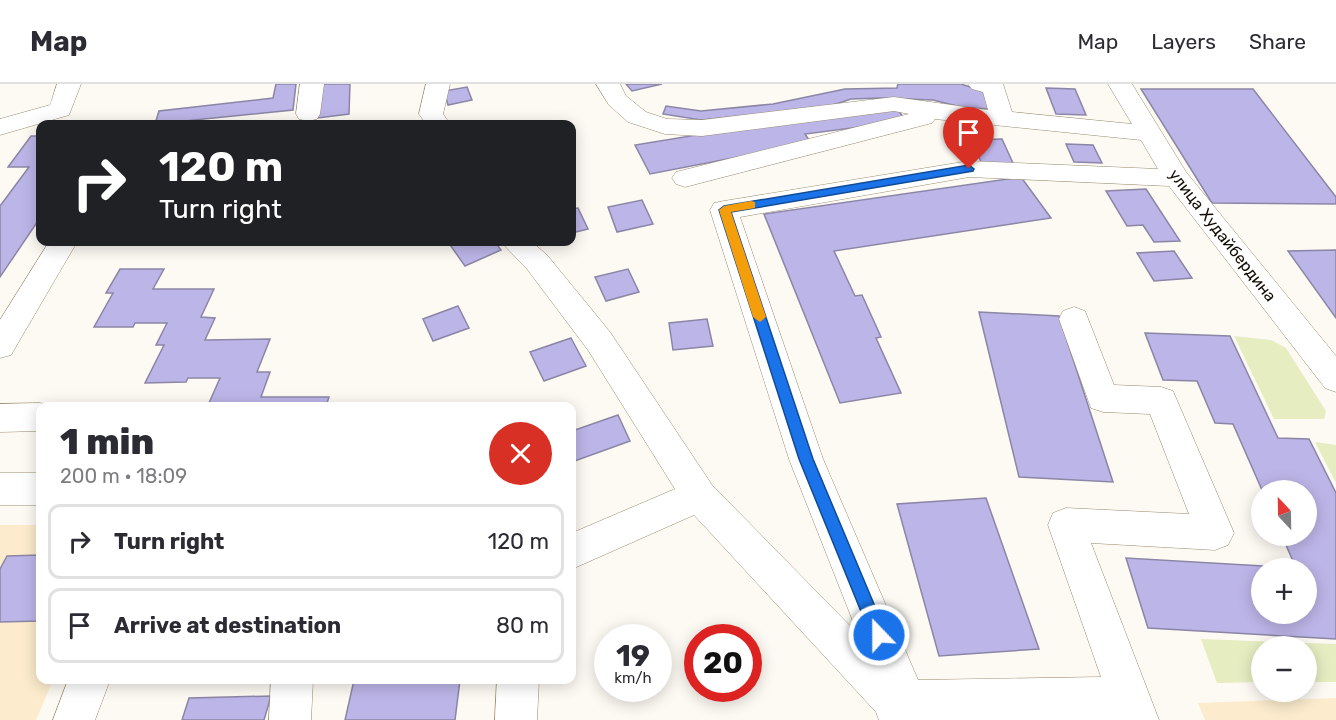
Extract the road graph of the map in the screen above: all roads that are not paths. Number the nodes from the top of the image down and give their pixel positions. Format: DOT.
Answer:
graph roads {
  1 [pos="69,84"];
  2 [pos="312,84"];
  3 [pos="438,84"];
  4 [pos="608,84"];
  5 [pos="980,84"];
  6 [pos="1120,84"];
  7 [pos="942,113"];
  8 [pos="308,114"];
  9 [pos="1002,119"];
  10 [pos="435,120"];
  11 [pos="0,127"];
  12 [pos="36,131"];
  13 [pos="0,132"];
  14 [pos="1150,133"];
  15 [pos="685,178"];
  16 [pos="1177,178"];
  17 [pos="61,246"];
  18 [pos="519,246"];
  19 [pos="1074,319"];
  20 [pos="0,346"];
  21 [pos="1336,379"];
  22 [pos="36,417"];
  23 [pos="0,418"];
  24 [pos="0,489"];
  25 [pos="36,489"];
  26 [pos="699,496"];
  27 [pos="576,549"];
  28 [pos="88,684"];
  29 [pos="292,684"];
  30 [pos="518,684"];
  31 [pos="900,708"];
  32 [pos="1134,709"];
  33 [pos="74,720"];
  34 [pos="290,720"];
  35 [pos="516,720"];
  1 -- 11 [label="street"];
  2 -- 8 [label="street"];
  3 -- 10 [label="street"];
  4 -- 7 [label="street"];
  5 -- 9 [label="street"];
  6 -- 14 [label="street, улица Худайбердина"];
  7 -- 9 [label="street"];
  7 -- 15 [label="street"];
  9 -- 14 [label="street"];
  12 -- 13 [label="street"];
  14 -- 16 [label="street, улица Худайбердина"];
  16 -- 21 [label="street, улица Худайбердина"];
  16 -- 31 [label="street"];
  17 -- 20 [label="street"];
  18 -- 26 [label="street"];
  19 -- 32 [label="street"];
  22 -- 23 [label="street"];
  24 -- 25 [label="street"];
  26 -- 27 [label="street"];
  26 -- 31 [label="street"];
  28 -- 33 [label="street"];
  29 -- 34 [label="street"];
  30 -- 35 [label="street"];
  31 -- 32 [label="street"];
}
